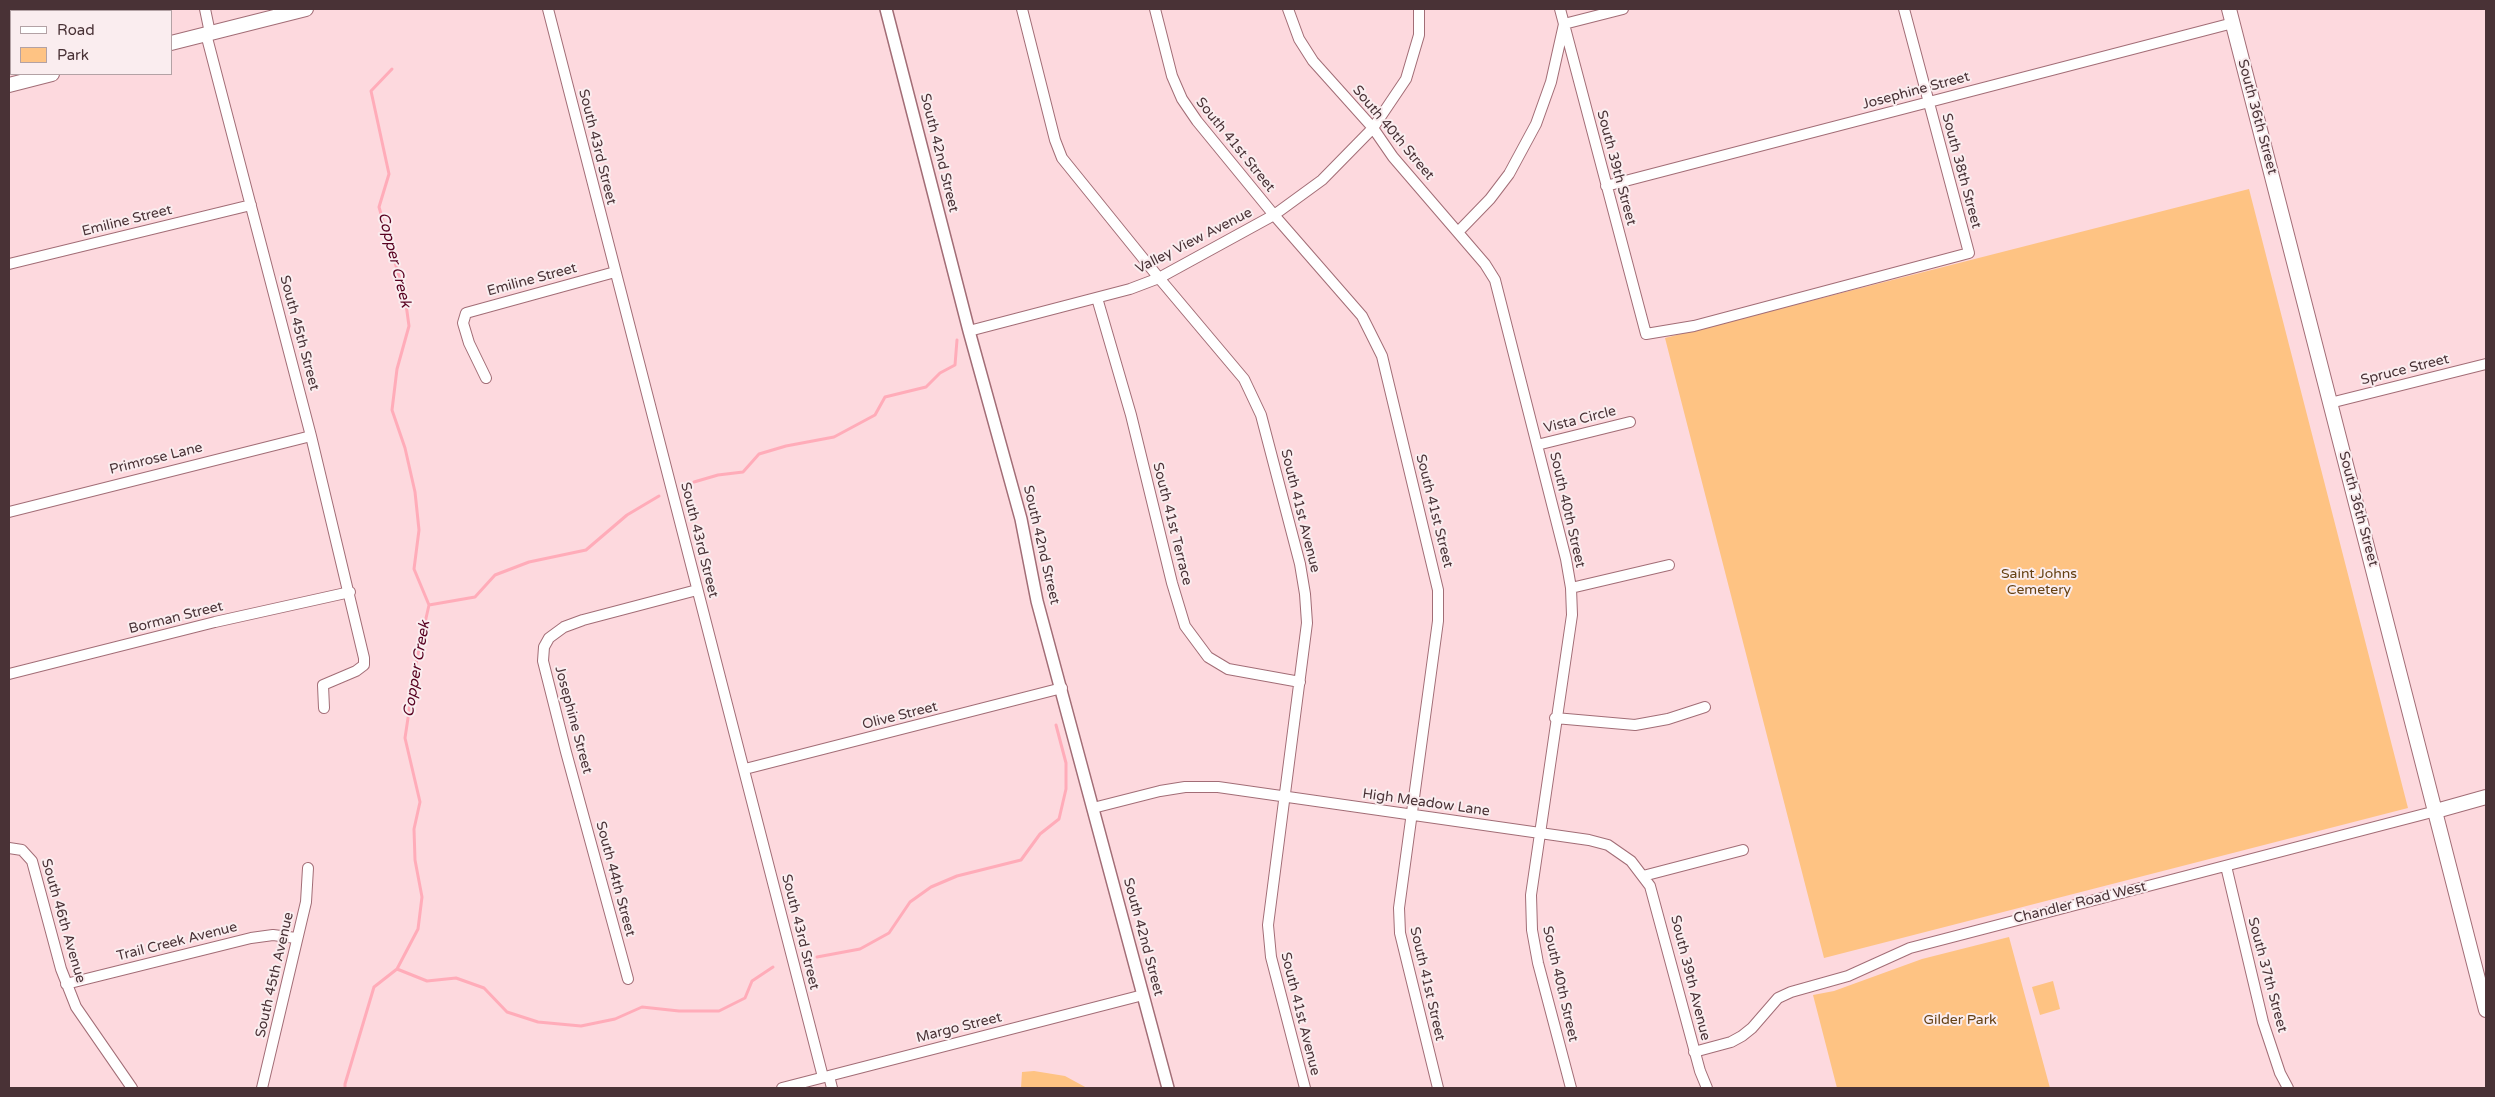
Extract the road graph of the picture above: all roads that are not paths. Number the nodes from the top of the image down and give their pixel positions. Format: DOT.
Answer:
graph roads {
  1 [pos="205,9"];
  2 [pos="306,9"];
  3 [pos="548,9"];
  4 [pos="886,9"];
  5 [pos="1022,9"];
  6 [pos="1155,9"];
  7 [pos="1288,9"];
  8 [pos="1419,9"];
  9 [pos="1560,9"];
  10 [pos="1623,9"];
  11 [pos="1904,9"];
  12 [pos="2229,9"];
  13 [pos="2233,23"];
  14 [pos="1564,24"];
  15 [pos="208,34"];
  16 [pos="172,43"];
  17 [pos="48,75"];
  18 [pos="9,85"];
  19 [pos="1928,102"];
  20 [pos="1373,128"];
  21 [pos="1606,186"];
  22 [pos="251,205"];
  23 [pos="1274,215"];
  24 [pos="1459,231"];
  25 [pos="9,264"];
  26 [pos="615,272"];
  27 [pos="1159,278"];
  28 [pos="1097,298"];
  29 [pos="969,330"];
  30 [pos="1646,334"];
  31 [pos="2486,364"];
  32 [pos="486,378"];
  33 [pos="2330,403"];
  34 [pos="1630,422"];
  35 [pos="311,436"];
  36 [pos="1538,445"];
  37 [pos="9,512"];
  38 [pos="1669,565"];
  39 [pos="1571,588"];
  40 [pos="697,590"];
  41 [pos="350,592"];
  42 [pos="9,674"];
  43 [pos="1300,682"];
  44 [pos="1062,688"];
  45 [pos="1704,707"];
  46 [pos="324,708"];
  47 [pos="1555,718"];
  48 [pos="745,769"];
  49 [pos="576,787"];
  50 [pos="2486,797"];
  51 [pos="1284,798"];
  52 [pos="1093,808"];
  53 [pos="2436,811"];
  54 [pos="1412,815"];
  55 [pos="1539,833"];
  56 [pos="9,848"];
  57 [pos="1743,850"];
  58 [pos="2226,866"];
  59 [pos="308,868"];
  60 [pos="1643,876"];
  61 [pos="296,938"];
  62 [pos="628,979"];
  63 [pos="66,984"];
  64 [pos="1143,995"];
  65 [pos="2486,1010"];
  66 [pos="1694,1052"];
  67 [pos="826,1076"];
  68 [pos="132,1088"];
  69 [pos="262,1088"];
  70 [pos="782,1088"];
  71 [pos="832,1088"];
  72 [pos="1168,1088"];
  73 [pos="1305,1088"];
  74 [pos="1438,1088"];
  75 [pos="1571,1088"];
  76 [pos="1707,1088"];
  77 [pos="2288,1088"];
  1 -- 15 [label="street, South 45th Street"];
  2 -- 15 [label="main road"];
  3 -- 26 [label="street, South 43rd Street"];
  4 -- 29 [label="street, South 42nd Street"];
  5 -- 27 [label="street, South 41st Avenue"];
  6 -- 23 [label="street, South 41st Street"];
  7 -- 20 [label="street, South 40th Street"];
  8 -- 20 [label="street"];
  9 -- 14 [label="street, South 39th Street"];
  10 -- 14 [label="street"];
  11 -- 19 [label="street, South 38th Street"];
  12 -- 13 [label="main road, South 36th Street"];
  13 -- 19 [label="street, Josephine Street"];
  13 -- 33 [label="main road, South 36th Street"];
  14 -- 21 [label="street, South 39th Street"];
  14 -- 24 [label="street"];
  15 -- 16 [label="main road"];
  15 -- 22 [label="street, South 45th Street"];
  17 -- 18 [label="main road"];
  19 -- 21 [label="street, Josephine Street"];
  19 -- 30 [label="street, South 38th Street"];
  20 -- 23 [label="street, Valley View Avenue"];
  20 -- 24 [label="street, South 40th Street"];
  21 -- 30 [label="street, South 39th Street"];
  22 -- 25 [label="street, Emiline Street"];
  22 -- 35 [label="street, South 45th Street"];
  23 -- 27 [label="street, Valley View Avenue"];
  23 -- 54 [label="street, South 41st Street"];
  24 -- 36 [label="street, South 40th Street"];
  26 -- 32 [label="street, Emiline Street"];
  26 -- 40 [label="street, South 43rd Street"];
  27 -- 28 [label="street, Valley View Avenue"];
  27 -- 43 [label="street, South 41st Avenue"];
  28 -- 29 [label="street, Valley View Avenue"];
  28 -- 43 [label="street, South 41st Terrace"];
  29 -- 44 [label="street, South 42nd Street"];
  31 -- 33 [label="street, Spruce Street"];
  33 -- 53 [label="main road, South 36th Street"];
  34 -- 36 [label="street, Vista Circle"];
  35 -- 37 [label="street, Primrose Lane"];
  35 -- 41 [label="street, South 45th Street"];
  36 -- 39 [label="street, South 40th Street"];
  38 -- 39 [label="street"];
  39 -- 47 [label="street, South 40th Street"];
  40 -- 48 [label="street, South 43rd Street"];
  40 -- 49 [label="street, Josephine Street"];
  41 -- 42 [label="street, Borman Street"];
  41 -- 46 [label="street, South 45th Street"];
  43 -- 51 [label="street, South 41st Avenue"];
  44 -- 48 [label="street, Olive Street"];
  44 -- 52 [label="street, South 42nd Street"];
  45 -- 47 [label="street"];
  47 -- 55 [label="street, South 40th Street"];
  48 -- 67 [label="street, South 43rd Street"];
  49 -- 62 [label="street, South 44th Street"];
  50 -- 53 [label="main road, Chandler Road West"];
  51 -- 52 [label="street, High Meadow Lane"];
  51 -- 54 [label="street, High Meadow Lane"];
  51 -- 73 [label="street, South 41st Avenue"];
  52 -- 64 [label="street, South 42nd Street"];
  53 -- 58 [label="street, Chandler Road West"];
  53 -- 65 [label="main road, South 36th Street"];
  54 -- 55 [label="street, High Meadow Lane"];
  54 -- 74 [label="street, South 41st Street"];
  55 -- 60 [label="street, High Meadow Lane"];
  55 -- 75 [label="street, South 40th Street"];
  56 -- 63 [label="street, South 46th Avenue"];
  57 -- 60 [label="street"];
  58 -- 66 [label="street, Chandler Road West"];
  58 -- 77 [label="street, South 37th Street"];
  59 -- 61 [label="street, South 45th Avenue"];
  60 -- 66 [label="street, South 39th Avenue"];
  61 -- 63 [label="street, Trail Creek Avenue"];
  61 -- 69 [label="street, South 45th Avenue"];
  63 -- 68 [label="street, South 46th Avenue"];
  64 -- 67 [label="street, Margo Street"];
  64 -- 72 [label="street, South 42nd Street"];
  66 -- 76 [label="street, South 39th Avenue"];
  67 -- 70 [label="street, Margo Street"];
  67 -- 71 [label="street, South 43rd Street"];
}
